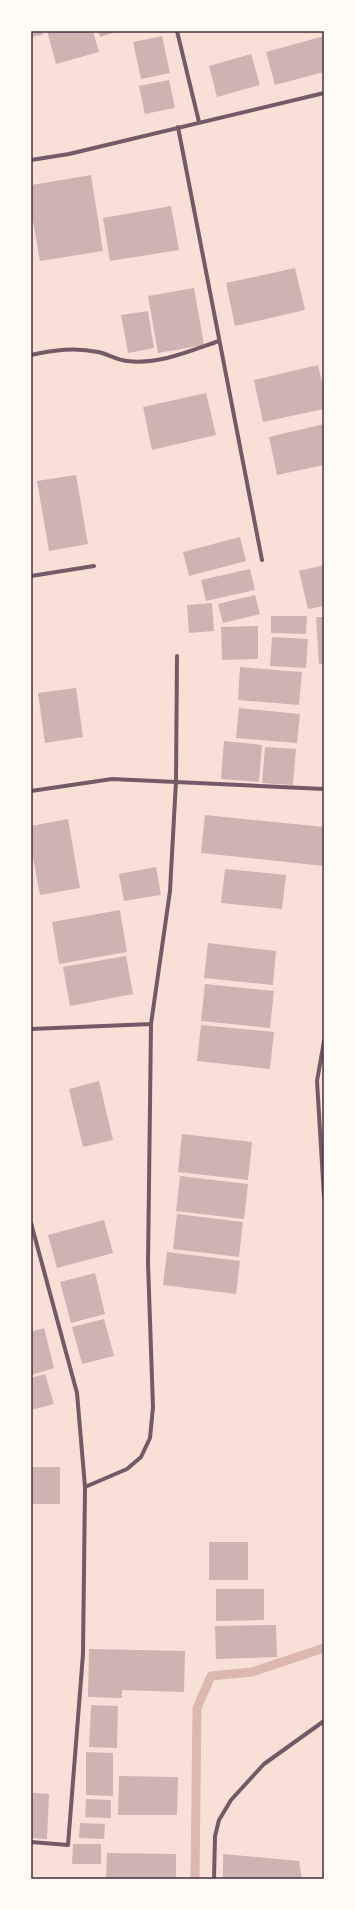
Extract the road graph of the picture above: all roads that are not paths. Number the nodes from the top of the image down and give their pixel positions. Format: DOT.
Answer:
graph roads {
  1 [pos="177,31"];
  2 [pos="324,93"];
  3 [pos="199,122"];
  4 [pos="178,127"];
  5 [pos="31,160"];
  6 [pos="219,341"];
  7 [pos="31,355"];
  8 [pos="262,560"];
  9 [pos="94,566"];
  10 [pos="31,576"];
  11 [pos="178,656"];
  12 [pos="176,781"];
  13 [pos="324,789"];
  14 [pos="31,791"];
  15 [pos="151,1024"];
  16 [pos="31,1030"];
  17 [pos="324,1041"];
  18 [pos="324,1197"];
  19 [pos="31,1223"];
  20 [pos="85,1487"];
  21 [pos="324,1721"];
  22 [pos="31,1842"];
  23 [pos="214,1879"];
  1 -- 3 [label="street"];
  2 -- 3 [label="street"];
  3 -- 4 [label="street"];
  4 -- 5 [label="street"];
  4 -- 6 [label="street"];
  6 -- 7 [label="street"];
  6 -- 8 [label="street"];
  9 -- 10 [label="street"];
  11 -- 12 [label="street"];
  12 -- 13 [label="street"];
  12 -- 14 [label="street"];
  12 -- 15 [label="street"];
  15 -- 16 [label="street"];
  15 -- 20 [label="street"];
  17 -- 18 [label="street"];
  19 -- 20 [label="street"];
  20 -- 22 [label="street"];
  21 -- 23 [label="street"];
}
